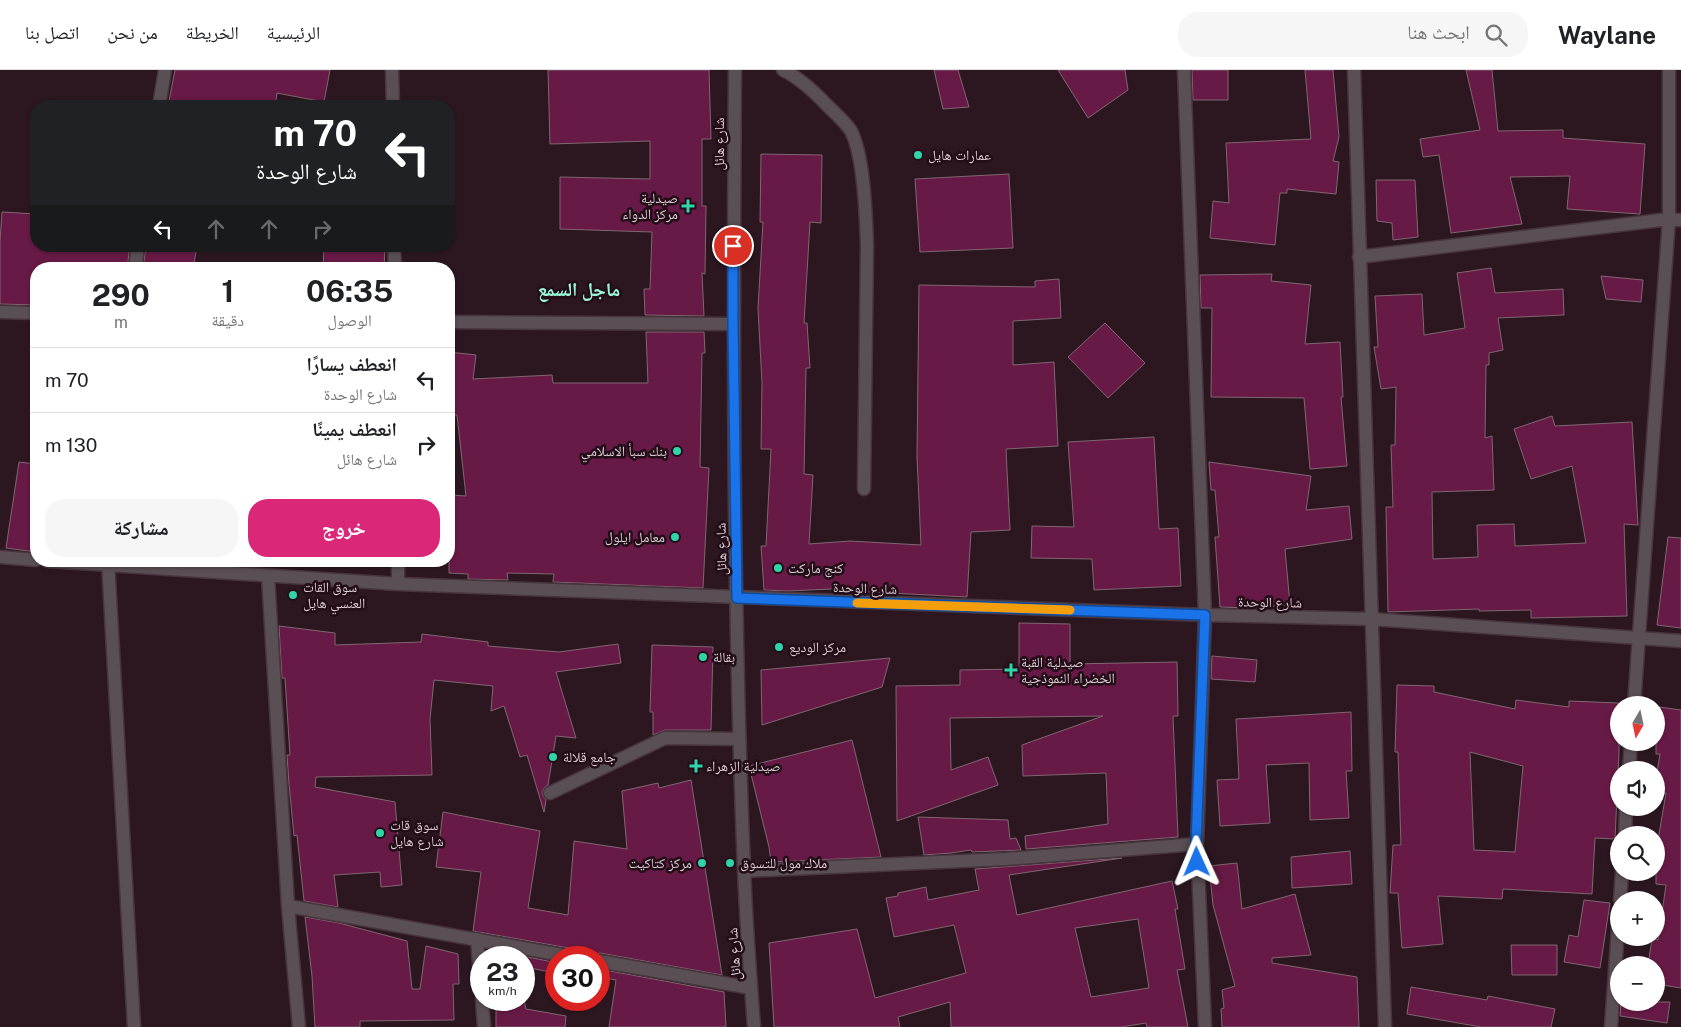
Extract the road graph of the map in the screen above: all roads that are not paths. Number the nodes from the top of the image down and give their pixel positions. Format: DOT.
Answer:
graph roads {
  1 [pos="165,70"];
  2 [pos="392,70"];
  3 [pos="735,70"];
  4 [pos="783,70"];
  5 [pos="1184,70"];
  6 [pos="1354,70"];
  7 [pos="1669,70"];
  8 [pos="160,100"];
  9 [pos="392,100"];
  10 [pos="1675,220"];
  11 [pos="1359,257"];
  12 [pos="0,312"];
  13 [pos="30,312"];
  14 [pos="455,322"];
  15 [pos="733,324"];
  16 [pos="864,489"];
  17 [pos="0,557"];
  18 [pos="30,560"];
  19 [pos="108,567"];
  20 [pos="148,567"];
  21 [pos="398,567"];
  22 [pos="268,576"];
  23 [pos="398,584"];
  24 [pos="737,598"];
  25 [pos="1205,615"];
  26 [pos="1371,619"];
  27 [pos="1639,638"];
  28 [pos="1681,641"];
  29 [pos="1635,696"];
  30 [pos="739,739"];
  31 [pos="550,793"];
  32 [pos="1196,844"];
  33 [pos="744,871"];
  34 [pos="288,906"];
  35 [pos="477,940"];
  36 [pos="477,946"];
  37 [pos="1617,946"];
  38 [pos="545,952"];
  39 [pos="610,963"];
  40 [pos="751,988"];
  41 [pos="483,1011"];
  42 [pos="134,1027"];
  43 [pos="299,1027"];
  44 [pos="484,1027"];
  45 [pos="754,1027"];
  46 [pos="1205,1027"];
  47 [pos="1385,1027"];
  48 [pos="1611,1027"];
  1 -- 8 [label="street"];
  2 -- 9 [label="street"];
  3 -- 15 [label="street, شارع هائل"];
  4 -- 16 [label="street"];
  5 -- 25 [label="street"];
  6 -- 11 [label="street"];
  7 -- 10 [label="street"];
  10 -- 11 [label="street"];
  10 -- 27 [label="street"];
  11 -- 26 [label="street"];
  12 -- 13 [label="street"];
  14 -- 15 [label="street"];
  15 -- 24 [label="street, شارع هائل"];
  17 -- 18 [label="street"];
  19 -- 42 [label="street"];
  20 -- 22 [label="street, شارع الوحدة"];
  21 -- 23 [label="street"];
  22 -- 23 [label="street, شارع الوحدة"];
  22 -- 34 [label="street"];
  23 -- 24 [label="street, شارع الوحدة"];
  24 -- 25 [label="street, شارع الوحدة"];
  24 -- 30 [label="street, شارع هائل"];
  25 -- 26 [label="street, شارع الوحدة"];
  25 -- 32 [label="street"];
  26 -- 27 [label="street, شارع الوحدة"];
  26 -- 47 [label="street"];
  27 -- 28 [label="street, شارع الوحدة"];
  27 -- 29 [label="street"];
  30 -- 31 [label="street"];
  30 -- 33 [label="street, شارع هائل"];
  32 -- 33 [label="street"];
  32 -- 46 [label="street"];
  33 -- 40 [label="street, شارع هائل"];
  34 -- 35 [label="street"];
  34 -- 43 [label="street"];
  35 -- 36 [label="street"];
  35 -- 38 [label="street"];
  37 -- 48 [label="street"];
  39 -- 40 [label="street"];
  40 -- 45 [label="street, شارع هائل"];
  41 -- 44 [label="street"];
}
